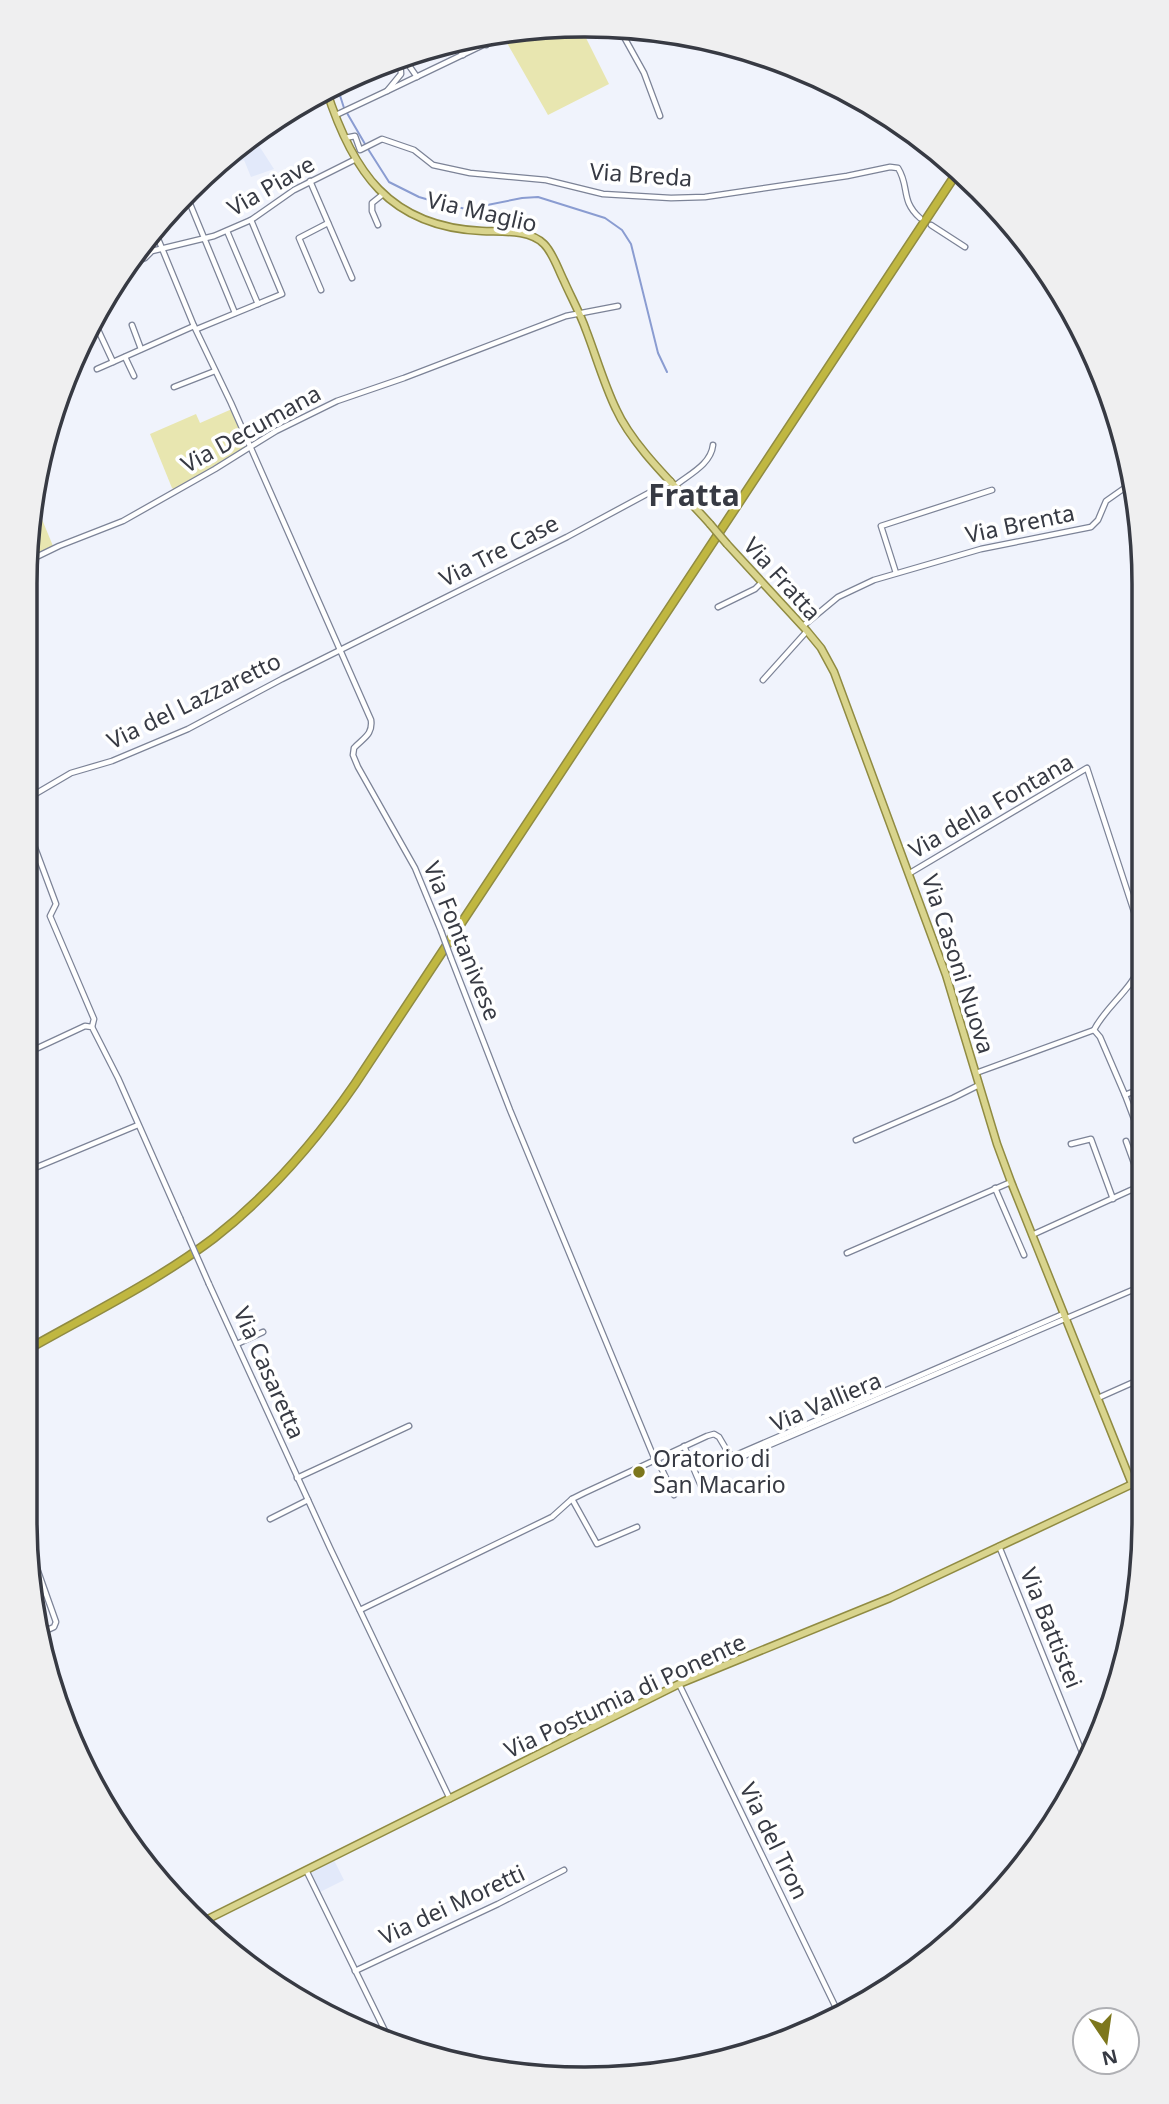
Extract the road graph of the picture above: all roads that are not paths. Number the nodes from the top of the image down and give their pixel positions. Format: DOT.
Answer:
graph roads {
  1 [pos="625,38"];
  2 [pos="484,46"];
  3 [pos="460,51"];
  4 [pos="463,55"];
  5 [pos="408,66"];
  6 [pos="401,69"];
  7 [pos="401,73"];
  8 [pos="416,76"];
  9 [pos="411,80"];
  10 [pos="387,91"];
  11 [pos="330,100"];
  12 [pos="336,115"];
  13 [pos="660,116"];
  14 [pos="345,138"];
  15 [pos="356,159"];
  16 [pos="953,179"];
  17 [pos="310,181"];
  18 [pos="382,195"];
  19 [pos="190,204"];
  20 [pos="920,218"];
  21 [pos="251,220"];
  22 [pos="328,223"];
  23 [pos="378,225"];
  24 [pos="931,225"];
  25 [pos="227,231"];
  26 [pos="204,238"];
  27 [pos="158,241"];
  28 [pos="965,247"];
  29 [pos="160,248"];
  30 [pos="147,255"];
  31 [pos="352,278"];
  32 [pos="321,290"];
  33 [pos="258,304"];
  34 [pos="618,306"];
  35 [pos="235,313"];
  36 [pos="579,313"];
  37 [pos="132,325"];
  38 [pos="196,328"];
  39 [pos="99,331"];
  40 [pos="140,350"];
  41 [pos="125,356"];
  42 [pos="113,362"];
  43 [pos="97,369"];
  44 [pos="215,370"];
  45 [pos="134,376"];
  46 [pos="174,387"];
  47 [pos="713,445"];
  48 [pos="251,448"];
  49 [pos="674,483"];
  50 [pos="1124,489"];
  51 [pos="992,490"];
  52 [pos="38,556"];
  53 [pos="895,573"];
  54 [pos="761,583"];
  55 [pos="718,607"];
  56 [pos="805,629"];
  57 [pos="340,650"];
  58 [pos="763,680"];
  59 [pos="37,793"];
  60 [pos="37,852"];
  61 [pos="902,854"];
  62 [pos="910,873"];
  63 [pos="1132,906"];
  64 [pos="1132,979"];
  65 [pos="92,1027"];
  66 [pos="1094,1030"];
  67 [pos="37,1048"];
  68 [pos="976,1073"];
  69 [pos="979,1085"];
  70 [pos="1132,1092"];
  71 [pos="1125,1095"];
  72 [pos="1132,1114"];
  73 [pos="138,1125"];
  74 [pos="856,1140"];
  75 [pos="1126,1141"];
  76 [pos="1071,1144"];
  77 [pos="1132,1158"];
  78 [pos="37,1167"];
  79 [pos="1011,1182"];
  80 [pos="995,1188"];
  81 [pos="1132,1190"];
  82 [pos="1113,1199"];
  83 [pos="1032,1235"];
  84 [pos="847,1253"];
  85 [pos="1024,1255"];
  86 [pos="1132,1290"];
  87 [pos="1064,1316"];
  88 [pos="263,1332"];
  89 [pos="37,1344"];
  90 [pos="237,1344"];
  91 [pos="1132,1383"];
  92 [pos="1098,1398"];
  93 [pos="409,1426"];
  94 [pos="684,1446"];
  95 [pos="656,1460"];
  96 [pos="298,1478"];
  97 [pos="716,1480"];
  98 [pos="1132,1484"];
  99 [pos="674,1495"];
  100 [pos="572,1499"];
  101 [pos="308,1500"];
  102 [pos="270,1519"];
  103 [pos="637,1527"];
  104 [pos="999,1546"];
  105 [pos="40,1576"];
  106 [pos="360,1610"];
  107 [pos="48,1630"];
  108 [pos="679,1684"];
  109 [pos="1082,1749"];
  110 [pos="450,1799"];
  111 [pos="306,1870"];
  112 [pos="564,1870"];
  113 [pos="210,1919"];
  114 [pos="355,1971"];
  115 [pos="835,2006"];
  116 [pos="384,2029"];
  1 -- 13 [label="street"];
  2 -- 4 [label="street"];
  3 -- 4 [label="street"];
  4 -- 8 [label="street"];
  5 -- 8 [label="street"];
  6 -- 7 [label="street"];
  7 -- 8 [label="street"];
  7 -- 9 [label="street"];
  7 -- 10 [label="street"];
  8 -- 9 [label="street"];
  9 -- 10 [label="street"];
  10 -- 12 [label="street"];
  11 -- 12 [label="main road, Via Maglio"];
  12 -- 14 [label="main road, Via Maglio"];
  14 -- 15 [label="main road, Via Maglio"];
  14 -- 20 [label="street, Via Breda"];
  15 -- 17 [label="street, Via Piave"];
  15 -- 18 [label="main road, Via Maglio"];
  16 -- 89 [label="highway"];
  17 -- 21 [label="street, Via Piave"];
  17 -- 22 [label="street"];
  18 -- 23 [label="street"];
  18 -- 36 [label="main road, Via Maglio"];
  19 -- 26 [label="street"];
  21 -- 25 [label="street, Via Piave"];
  21 -- 33 [label="street"];
  22 -- 31 [label="street"];
  22 -- 32 [label="street"];
  24 -- 28 [label="street"];
  25 -- 26 [label="street, Via Piave"];
  25 -- 33 [label="street"];
  26 -- 29 [label="street, Via Piave"];
  26 -- 35 [label="street"];
  27 -- 29 [label="street, Via Fontanivese"];
  29 -- 30 [label="street, Via Piave"];
  29 -- 38 [label="street, Via Fontanivese"];
  33 -- 35 [label="street"];
  34 -- 36 [label="street, Via Decumana"];
  35 -- 38 [label="street"];
  36 -- 48 [label="street, Via Decumana"];
  36 -- 49 [label="main road, Via Fratta"];
  37 -- 40 [label="street"];
  38 -- 40 [label="street"];
  38 -- 44 [label="street, Via Fontanivese"];
  39 -- 42 [label="street"];
  40 -- 41 [label="street"];
  41 -- 42 [label="street"];
  41 -- 45 [label="street"];
  42 -- 43 [label="street"];
  44 -- 46 [label="street"];
  44 -- 48 [label="street, Via Fontanivese"];
  47 -- 49 [label="street, Via Tre Case"];
  48 -- 52 [label="street, Via Decumana"];
  48 -- 57 [label="street, Via Fontanivese"];
  49 -- 54 [label="main road, Via Fratta, bridge"];
  49 -- 57 [label="street, Via Tre Case"];
  50 -- 53 [label="street, Via Brenta"];
  51 -- 53 [label="street, Via Brenta"];
  53 -- 56 [label="street, Via Brenta"];
  54 -- 55 [label="street"];
  54 -- 56 [label="main road, Via Fratta"];
  56 -- 58 [label="street, Via Brenta"];
  56 -- 61 [label="main road, Via Fratta"];
  57 -- 59 [label="street, Via del Lazzaretto"];
  57 -- 95 [label="street, Via Fontanivese, bridge"];
  60 -- 65 [label="street, Via Casaretta"];
  61 -- 62 [label="main road, Via Casoni Nuova"];
  62 -- 63 [label="street, Via della Fontana"];
  62 -- 68 [label="main road, Via Casoni Nuova"];
  64 -- 66 [label="street"];
  65 -- 67 [label="street"];
  65 -- 73 [label="street, Via Casaretta"];
  66 -- 68 [label="street"];
  66 -- 71 [label="street"];
  68 -- 69 [label="main road, Via Casoni Nuova"];
  69 -- 74 [label="street, Via Casoni Nuova"];
  69 -- 79 [label="main road, Via Casoni Nuova"];
  70 -- 71 [label="street"];
  71 -- 72 [label="street"];
  73 -- 78 [label="street"];
  73 -- 90 [label="street, Via Casaretta, bridge"];
  75 -- 77 [label="street"];
  76 -- 82 [label="street"];
  79 -- 80 [label="street"];
  79 -- 83 [label="main road, Via Casoni Nuova"];
  80 -- 84 [label="street"];
  80 -- 85 [label="street"];
  81 -- 82 [label="street"];
  82 -- 83 [label="street"];
  83 -- 87 [label="main road, Via Casoni Nuova"];
  86 -- 87 [label="street, Via Valliera"];
  87 -- 92 [label="main road, Via Casoni Nuova"];
  87 -- 94 [label="street, Via Valliera"];
  88 -- 90 [label="street"];
  90 -- 96 [label="street, Via Casaretta"];
  91 -- 92 [label="street"];
  92 -- 98 [label="main road, Via Casoni Nuova"];
  93 -- 96 [label="street"];
  94 -- 95 [label="street"];
  94 -- 97 [label="street"];
  95 -- 99 [label="street, Via Fontanivese"];
  95 -- 100 [label="street"];
  96 -- 101 [label="street, Via Casaretta"];
  98 -- 104 [label="main road, Via Postumia di Ponente"];
  100 -- 103 [label="street"];
  100 -- 106 [label="street"];
  101 -- 102 [label="street"];
  101 -- 106 [label="street, Via Casaretta"];
  104 -- 108 [label="main road, Via Postumia di Ponente"];
  104 -- 109 [label="street, Via Battistei"];
  105 -- 107 [label="street"];
  106 -- 110 [label="street, Via Casaretta"];
  108 -- 110 [label="main road, Via Postumia di Ponente"];
  108 -- 115 [label="street, Via del Tron"];
  110 -- 111 [label="main road, Via Postumia di Ponente"];
  111 -- 113 [label="main road, Via Postumia di Ponente"];
  111 -- 114 [label="street"];
  112 -- 114 [label="street, Via dei Moretti"];
  114 -- 116 [label="street"];
}
